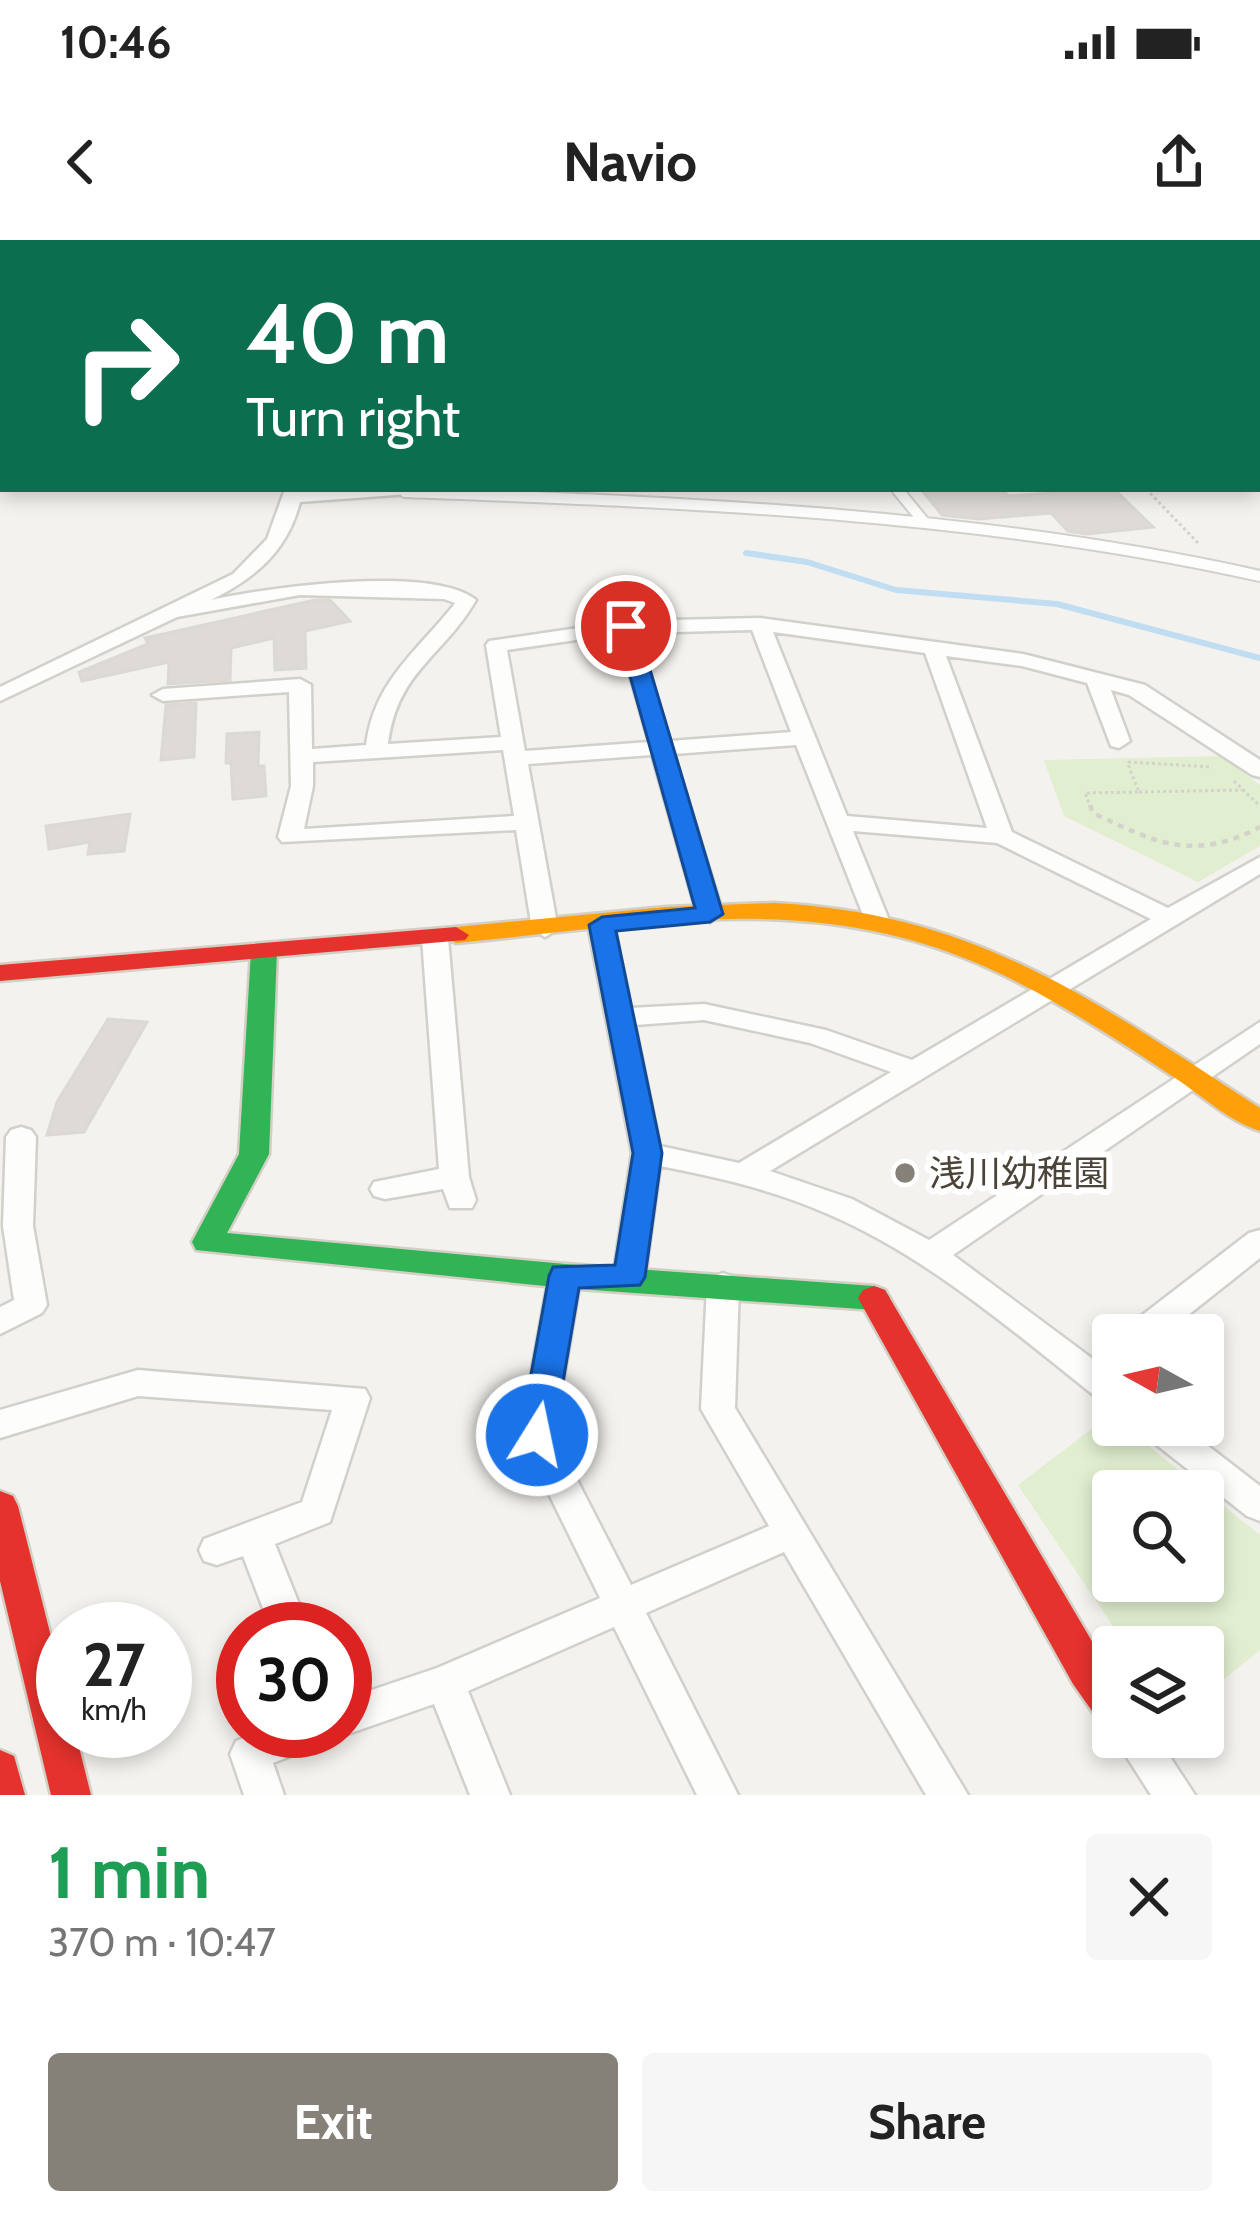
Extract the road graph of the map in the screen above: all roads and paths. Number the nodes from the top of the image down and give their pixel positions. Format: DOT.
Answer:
graph roads {
  1 [pos="350,492"];
  2 [pos="434,492"];
  3 [pos="899,492"];
  4 [pos="1149,492"];
  5 [pos="293,493"];
  6 [pos="924,522"];
  7 [pos="1219,564"];
  8 [pos="1260,576"];
  9 [pos="170,611"];
  10 [pos="760,624"];
  11 [pos="626,626"];
  12 [pos="934,650"];
  13 [pos="1096,678"];
  14 [pos="0,694"];
  15 [pos="163,695"];
  16 [pos="803,738"];
  17 [pos="1119,741"];
  18 [pos="662,748"];
  19 [pos="515,751"];
  20 [pos="376,752"];
  21 [pos="301,756"];
  22 [pos="1254,766"];
  23 [pos="1222,768"];
  24 [pos="1242,790"];
  25 [pos="1139,792"];
  26 [pos="1260,806"];
  27 [pos="528,823"];
  28 [pos="841,823"];
  29 [pos="1260,826"];
  30 [pos="1002,836"];
  31 [pos="1260,863"];
  32 [pos="710,914"];
  33 [pos="1167,917"];
  34 [pos="876,920"];
  35 [pos="602,925"];
  36 [pos="545,929"];
  37 [pos="435,938"];
  38 [pos="264,951"];
  39 [pos="0,973"];
  40 [pos="1047,993"];
  41 [pos="620,1017"];
  42 [pos="1260,1031"];
  43 [pos="916,1070"];
  44 [pos="1192,1079"];
  45 [pos="1260,1121"];
  46 [pos="22,1137"];
  47 [pos="647,1153"];
  48 [pos="746,1172"];
  49 [pos="385,1189"];
  50 [pos="1260,1241"];
  51 [pos="930,1255"];
  52 [pos="565,1276"];
  53 [pos="629,1277"];
  54 [pos="723,1285"];
  55 [pos="1167,1314"];
  56 [pos="0,1322"];
  57 [pos="1092,1365"];
  58 [pos="0,1424"];
  59 [pos="1183,1446"];
  60 [pos="1260,1505"];
  61 [pos="0,1506"];
  62 [pos="789,1534"];
  63 [pos="255,1539"];
  64 [pos="217,1550"];
  65 [pos="280,1602"];
  66 [pos="621,1604"];
  67 [pos="1092,1679"];
  68 [pos="445,1683"];
  69 [pos="372,1708"];
  70 [pos="251,1758"];
  71 [pos="1149,1758"];
  72 [pos="0,1769"];
  73 [pos="5,1795"];
  74 [pos="71,1795"];
  75 [pos="264,1795"];
  76 [pos="490,1795"];
  77 [pos="718,1795"];
  78 [pos="948,1795"];
  79 [pos="1175,1795"];
  1 -- 5 [label="street"];
  2 -- 6 [label="lane"];
  3 -- 6 [label="lane"];
  4 -- 7 [label="path"];
  5 -- 9 [label="street"];
  6 -- 7 [label="lane"];
  7 -- 8 [label="lane"];
  9 -- 14 [label="street"];
  9 -- 20 [label="street"];
  10 -- 11 [label="street"];
  10 -- 12 [label="street"];
  10 -- 16 [label="street"];
  11 -- 18 [label="street"];
  11 -- 19 [label="street"];
  12 -- 13 [label="street"];
  12 -- 30 [label="street"];
  13 -- 17 [label="street"];
  13 -- 22 [label="street"];
  15 -- 21 [label="street"];
  16 -- 18 [label="street"];
  16 -- 28 [label="street"];
  18 -- 19 [label="street"];
  18 -- 32 [label="street"];
  19 -- 20 [label="street"];
  19 -- 27 [label="street"];
  20 -- 21 [label="street"];
  21 -- 27 [label="street"];
  22 -- 23 [label="path"];
  23 -- 24 [label="path"];
  23 -- 25 [label="path"];
  24 -- 25 [label="path"];
  24 -- 26 [label="path"];
  25 -- 29 [label="path"];
  27 -- 36 [label="street"];
  28 -- 30 [label="street"];
  28 -- 34 [label="street"];
  30 -- 33 [label="street"];
  31 -- 33 [label="street"];
  32 -- 34 [label="street"];
  32 -- 35 [label="street"];
  33 -- 40 [label="street"];
  34 -- 40 [label="street"];
  35 -- 36 [label="street"];
  35 -- 41 [label="street"];
  36 -- 37 [label="street"];
  37 -- 38 [label="street"];
  37 -- 49 [label="street"];
  38 -- 39 [label="street"];
  38 -- 52 [label="street"];
  40 -- 43 [label="street"];
  40 -- 44 [label="street"];
  41 -- 43 [label="street"];
  41 -- 47 [label="street"];
  42 -- 44 [label="street"];
  43 -- 48 [label="street"];
  44 -- 45 [label="street"];
  44 -- 51 [label="street"];
  46 -- 56 [label="street"];
  47 -- 48 [label="street"];
  47 -- 53 [label="street"];
  48 -- 51 [label="street"];
  50 -- 55 [label="street"];
  51 -- 57 [label="street"];
  52 -- 53 [label="street"];
  52 -- 66 [label="street"];
  53 -- 54 [label="street"];
  54 -- 62 [label="street"];
  54 -- 67 [label="street"];
  58 -- 63 [label="street"];
  59 -- 60 [label="street"];
  61 -- 74 [label="street"];
  62 -- 66 [label="street"];
  62 -- 78 [label="street"];
  63 -- 64 [label="street"];
  63 -- 65 [label="street"];
  66 -- 68 [label="street"];
  66 -- 77 [label="street"];
  68 -- 69 [label="street"];
  68 -- 76 [label="street"];
  70 -- 75 [label="street"];
  71 -- 79 [label="street"];
  72 -- 73 [label="street"];
}
